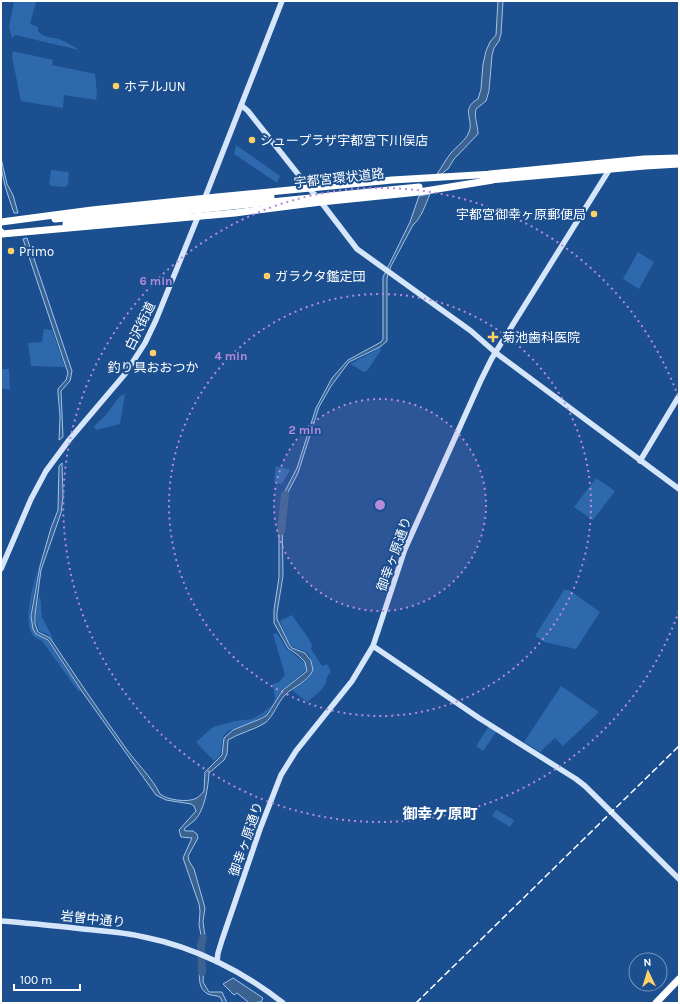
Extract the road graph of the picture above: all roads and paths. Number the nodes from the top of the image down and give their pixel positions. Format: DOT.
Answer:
graph roads {
  1 [pos="282,1"];
  2 [pos="242,105"];
  3 [pos="679,158"];
  4 [pos="615,162"];
  5 [pos="679,164"];
  6 [pos="610,169"];
  7 [pos="494,177"];
  8 [pos="309,188"];
  9 [pos="205,198"];
  10 [pos="322,202"];
  11 [pos="184,209"];
  12 [pos="198,216"];
  13 [pos="1,223"];
  14 [pos="1,231"];
  15 [pos="496,353"];
  16 [pos="679,396"];
  17 [pos="640,461"];
  18 [pos="679,489"];
  19 [pos="1,569"];
  20 [pos="373,646"];
  21 [pos="679,878"];
  22 [pos="1,921"];
  23 [pos="217,962"];
  24 [pos="679,979"];
  25 [pos="283,1003"];
  26 [pos="656,1003"];
  1 -- 2 [label="street, 白沢街道"];
  2 -- 8 [label="street"];
  2 -- 9 [label="street, 白沢街道"];
  3 -- 4 [label="highway, 宇都宮環状道路"];
  4 -- 6 [label="street, 御幸ヶ原通り"];
  4 -- 7 [label="highway, 宇都宮環状道路"];
  5 -- 6 [label="highway, 宇都宮環状道路"];
  6 -- 7 [label="highway, 宇都宮環状道路"];
  6 -- 15 [label="street, 御幸ヶ原通り"];
  7 -- 8 [label="highway"];
  7 -- 10 [label="highway"];
  7 -- 11 [label="highway, 宇都宮環状道路, bridge"];
  8 -- 9 [label="highway"];
  8 -- 10 [label="street"];
  9 -- 12 [label="street, 白沢街道"];
  9 -- 13 [label="highway"];
  10 -- 12 [label="highway"];
  10 -- 15 [label="street"];
  11 -- 13 [label="highway, 宇都宮環状道路"];
  11 -- 14 [label="highway, 宇都宮環状道路"];
  12 -- 14 [label="highway"];
  12 -- 19 [label="street, 白沢街道"];
  15 -- 17 [label="street"];
  15 -- 20 [label="street, 御幸ヶ原通り"];
  16 -- 17 [label="street"];
  17 -- 18 [label="street"];
  20 -- 21 [label="street"];
  20 -- 23 [label="street, 御幸ヶ原通り"];
  22 -- 23 [label="street, 岩曽中通り"];
  23 -- 25 [label="street"];
  24 -- 26 [label="highway"];
}
